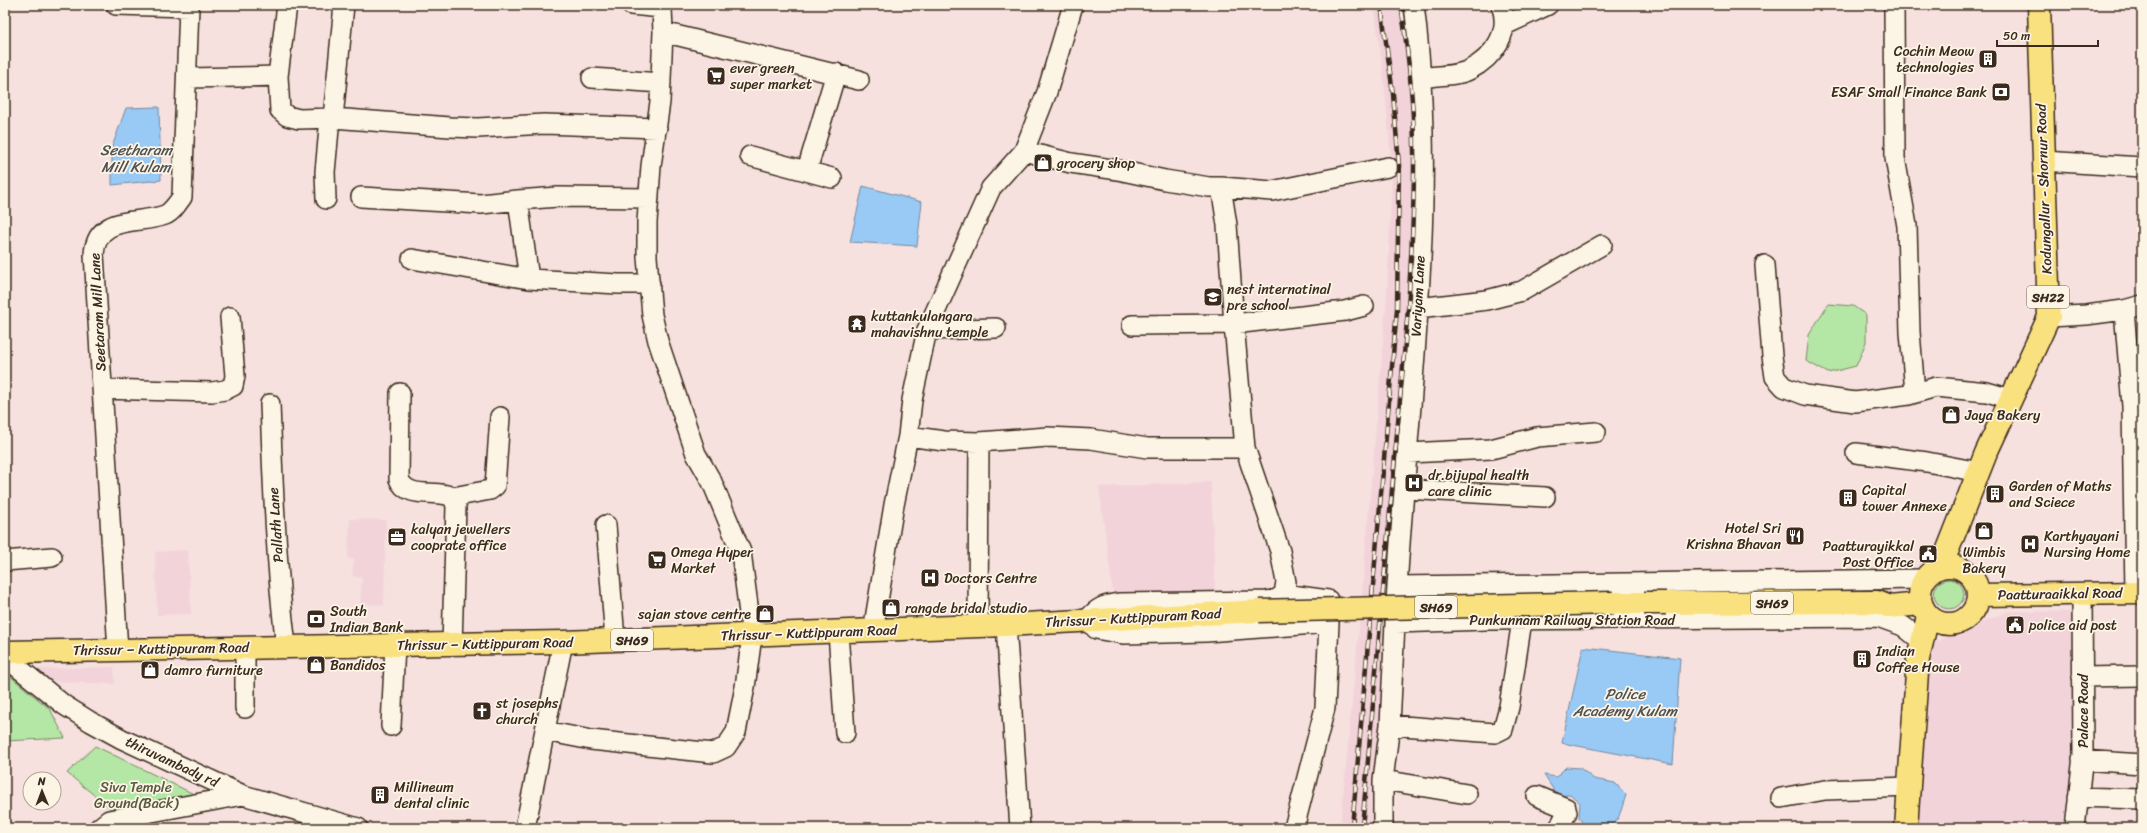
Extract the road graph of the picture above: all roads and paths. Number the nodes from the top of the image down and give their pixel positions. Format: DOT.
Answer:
graph roads {
  1 [pos="116,5"];
  2 [pos="287,5"];
  3 [pos="344,5"];
  4 [pos="631,5"];
  5 [pos="1073,5"];
  6 [pos="1414,5"];
  7 [pos="1501,5"];
  8 [pos="1548,5"];
  9 [pos="1894,5"];
  10 [pos="2039,5"];
  11 [pos="195,6"];
  12 [pos="662,6"];
  13 [pos="1505,25"];
  14 [pos="663,32"];
  15 [pos="836,73"];
  16 [pos="278,76"];
  17 [pos="188,78"];
  18 [pos="592,78"];
  19 [pos="1420,78"];
  20 [pos="859,80"];
  21 [pos="661,83"];
  22 [pos="331,118"];
  23 [pos="657,128"];
  24 [pos="1024,151"];
  25 [pos="750,156"];
  26 [pos="2043,161"];
  27 [pos="1388,167"];
  28 [pos="2142,167"];
  29 [pos="807,170"];
  30 [pos="832,178"];
  31 [pos="1221,187"];
  32 [pos="361,196"];
  33 [pos="649,198"];
  34 [pos="326,199"];
  35 [pos="518,200"];
  36 [pos="1602,245"];
  37 [pos="412,259"];
  38 [pos="1765,265"];
  39 [pos="529,279"];
  40 [pos="650,284"];
  41 [pos="1364,306"];
  42 [pos="2133,307"];
  43 [pos="1418,308"];
  44 [pos="2049,317"];
  45 [pos="230,318"];
  46 [pos="1234,324"];
  47 [pos="1132,325"];
  48 [pos="996,328"];
  49 [pos="927,330"];
  50 [pos="102,389"];
  51 [pos="1915,393"];
  52 [pos="400,394"];
  53 [pos="2011,399"];
  54 [pos="270,404"];
  55 [pos="500,417"];
  56 [pos="1596,432"];
  57 [pos="908,436"];
  58 [pos="979,442"];
  59 [pos="1245,448"];
  60 [pos="1408,453"];
  61 [pos="1856,453"];
  62 [pos="1979,472"];
  63 [pos="1405,489"];
  64 [pos="453,497"];
  65 [pos="1545,497"];
  66 [pos="606,525"];
  67 [pos="52,557"];
  68 [pos="5,561"];
  69 [pos="1654,582"];
  70 [pos="1397,586"];
  71 [pos="1927,591"];
  72 [pos="2139,593"];
  73 [pos="1284,594"];
  74 [pos="2082,594"];
  75 [pos="1978,595"];
  76 [pos="1088,619"];
  77 [pos="1522,620"];
  78 [pos="1655,620"];
  79 [pos="1329,623"];
  80 [pos="1396,623"];
  81 [pos="1006,625"];
  82 [pos="978,626"];
  83 [pos="872,631"];
  84 [pos="838,632"];
  85 [pos="752,636"];
  86 [pos="615,640"];
  87 [pos="563,642"];
  88 [pos="1923,642"];
  89 [pos="395,645"];
  90 [pos="452,645"];
  91 [pos="286,646"];
  92 [pos="245,647"];
  93 [pos="118,651"];
  94 [pos="5,652"];
  95 [pos="5,657"];
  96 [pos="2142,676"];
  97 [pos="2082,677"];
  98 [pos="245,708"];
  99 [pos="1390,725"];
  100 [pos="391,726"];
  101 [pos="545,731"];
  102 [pos="845,733"];
  103 [pos="2082,760"];
  104 [pos="2142,764"];
  105 [pos="1383,780"];
  106 [pos="1909,787"];
  107 [pos="1467,794"];
  108 [pos="243,795"];
  109 [pos="1537,796"];
  110 [pos="2078,797"];
  111 [pos="1781,798"];
  112 [pos="2142,799"];
  113 [pos="99,828"];
  114 [pos="358,828"];
  115 [pos="525,828"];
  116 [pos="1020,828"];
  117 [pos="1294,828"];
  118 [pos="1383,828"];
  119 [pos="1559,828"];
  120 [pos="1906,828"];
  121 [pos="2075,828"];
  1 -- 11 [label="street, Seetaram Mill Lane"];
  2 -- 16 [label="street"];
  3 -- 22 [label="street"];
  4 -- 12 [label="street"];
  5 -- 24 [label="street"];
  6 -- 19 [label="street, Variyam Lane"];
  7 -- 13 [label="street"];
  8 -- 13 [label="street"];
  9 -- 51 [label="street"];
  10 -- 26 [label="main road, Kodungallur - Shornur Road / SH22"];
  11 -- 17 [label="street, Seetaram Mill Lane"];
  12 -- 14 [label="street"];
  13 -- 19 [label="street"];
  14 -- 15 [label="street"];
  14 -- 21 [label="street"];
  15 -- 20 [label="street"];
  15 -- 29 [label="street"];
  16 -- 17 [label="street"];
  16 -- 22 [label="street"];
  17 -- 50 [label="street, Seetaram Mill Lane"];
  18 -- 21 [label="street"];
  19 -- 43 [label="street, Variyam Lane"];
  21 -- 23 [label="street"];
  22 -- 23 [label="street"];
  22 -- 34 [label="street"];
  23 -- 33 [label="street"];
  24 -- 31 [label="street"];
  24 -- 49 [label="street"];
  25 -- 29 [label="street"];
  26 -- 28 [label="street"];
  26 -- 44 [label="main road, Kodungallur - Shornur Road / SH22"];
  27 -- 31 [label="street"];
  29 -- 30 [label="street"];
  31 -- 46 [label="street"];
  32 -- 35 [label="street"];
  33 -- 35 [label="street"];
  33 -- 40 [label="street"];
  35 -- 39 [label="street"];
  36 -- 43 [label="street"];
  37 -- 39 [label="street"];
  38 -- 51 [label="street"];
  39 -- 40 [label="street"];
  40 -- 85 [label="street"];
  41 -- 46 [label="street"];
  42 -- 44 [label="street"];
  42 -- 72 [label="street"];
  43 -- 60 [label="street, Variyam Lane"];
  44 -- 53 [label="main road, Kodungallur - Shornur Road / SH22"];
  45 -- 50 [label="street"];
  46 -- 47 [label="street"];
  46 -- 59 [label="street"];
  48 -- 49 [label="street"];
  49 -- 57 [label="street"];
  50 -- 93 [label="street, Seetaram Mill Lane"];
  51 -- 53 [label="street"];
  52 -- 64 [label="street"];
  53 -- 62 [label="main road, Kodungallur - Shornur Road / SH22"];
  54 -- 91 [label="street, Pallath Lane"];
  55 -- 64 [label="street"];
  56 -- 60 [label="street"];
  57 -- 58 [label="street"];
  57 -- 83 [label="street"];
  58 -- 59 [label="street"];
  58 -- 82 [label="street"];
  59 -- 73 [label="street"];
  60 -- 63 [label="street, Variyam Lane"];
  61 -- 62 [label="street"];
  62 -- 71 [label="main road, Kodungallur - Shornur Road / SH22"];
  63 -- 65 [label="street"];
  63 -- 70 [label="street, Variyam Lane"];
  64 -- 90 [label="street"];
  66 -- 86 [label="street"];
  67 -- 68 [label="street"];
  69 -- 70 [label="street"];
  69 -- 71 [label="street"];
  69 -- 78 [label="street"];
  70 -- 80 [label="street, Variyam Lane"];
  71 -- 75 [label="main road, SH69"];
  71 -- 75 [label="main road, SH69"];
  71 -- 76 [label="main road, Thrissur – Kuttippuram Road / SH69, bridge"];
  71 -- 88 [label="main road, Kodungallur - Shornur Road"];
  72 -- 74 [label="main road, Paatturaaikkal Road"];
  73 -- 76 [label="street"];
  73 -- 79 [label="street"];
  74 -- 75 [label="main road, Paatturaaikkal Road"];
  74 -- 97 [label="street, Palace Road"];
  76 -- 79 [label="street"];
  76 -- 81 [label="main road, Thrissur – Kuttippuram Road / SH69"];
  77 -- 78 [label="street, Punkunnam Railway Station Road"];
  77 -- 80 [label="street, Punkunnam Railway Station Road"];
  77 -- 99 [label="street"];
  78 -- 88 [label="street, Punkunnam Railway Station Road"];
  79 -- 117 [label="street"];
  80 -- 99 [label="street"];
  81 -- 82 [label="main road, Thrissur – Kuttippuram Road / SH69"];
  81 -- 116 [label="street"];
  82 -- 83 [label="main road, Thrissur – Kuttippuram Road / SH69"];
  83 -- 84 [label="main road, Thrissur – Kuttippuram Road / SH69"];
  84 -- 85 [label="main road, Thrissur – Kuttippuram Road / SH69"];
  84 -- 102 [label="street"];
  85 -- 86 [label="main road, Thrissur – Kuttippuram Road / SH69"];
  85 -- 101 [label="street"];
  86 -- 87 [label="main road, Thrissur – Kuttippuram Road / SH69"];
  87 -- 90 [label="main road, Thrissur – Kuttippuram Road / SH69"];
  87 -- 101 [label="street"];
  88 -- 106 [label="main road, Kodungallur - Shornur Road"];
  89 -- 90 [label="main road, Thrissur – Kuttippuram Road / SH69"];
  89 -- 91 [label="main road, Thrissur – Kuttippuram Road / SH69"];
  89 -- 100 [label="street"];
  91 -- 92 [label="main road, Thrissur – Kuttippuram Road / SH69"];
  92 -- 93 [label="main road, Thrissur – Kuttippuram Road / SH69"];
  92 -- 98 [label="street"];
  93 -- 94 [label="main road, Thrissur – Kuttippuram Road / SH69"];
  95 -- 108 [label="street, thiruvambady rd"];
  96 -- 97 [label="street"];
  97 -- 103 [label="street, Palace Road"];
  99 -- 105 [label="street"];
  101 -- 115 [label="street"];
  103 -- 104 [label="street"];
  103 -- 110 [label="street, Palace Road"];
  105 -- 107 [label="street"];
  105 -- 118 [label="street"];
  106 -- 111 [label="street"];
  106 -- 120 [label="main road, Kodungallur - Shornur Road"];
  108 -- 113 [label="street"];
  108 -- 114 [label="street, thiruvambady rd"];
  109 -- 119 [label="street"];
  110 -- 112 [label="street"];
  110 -- 121 [label="street, Palace Road"];
}
